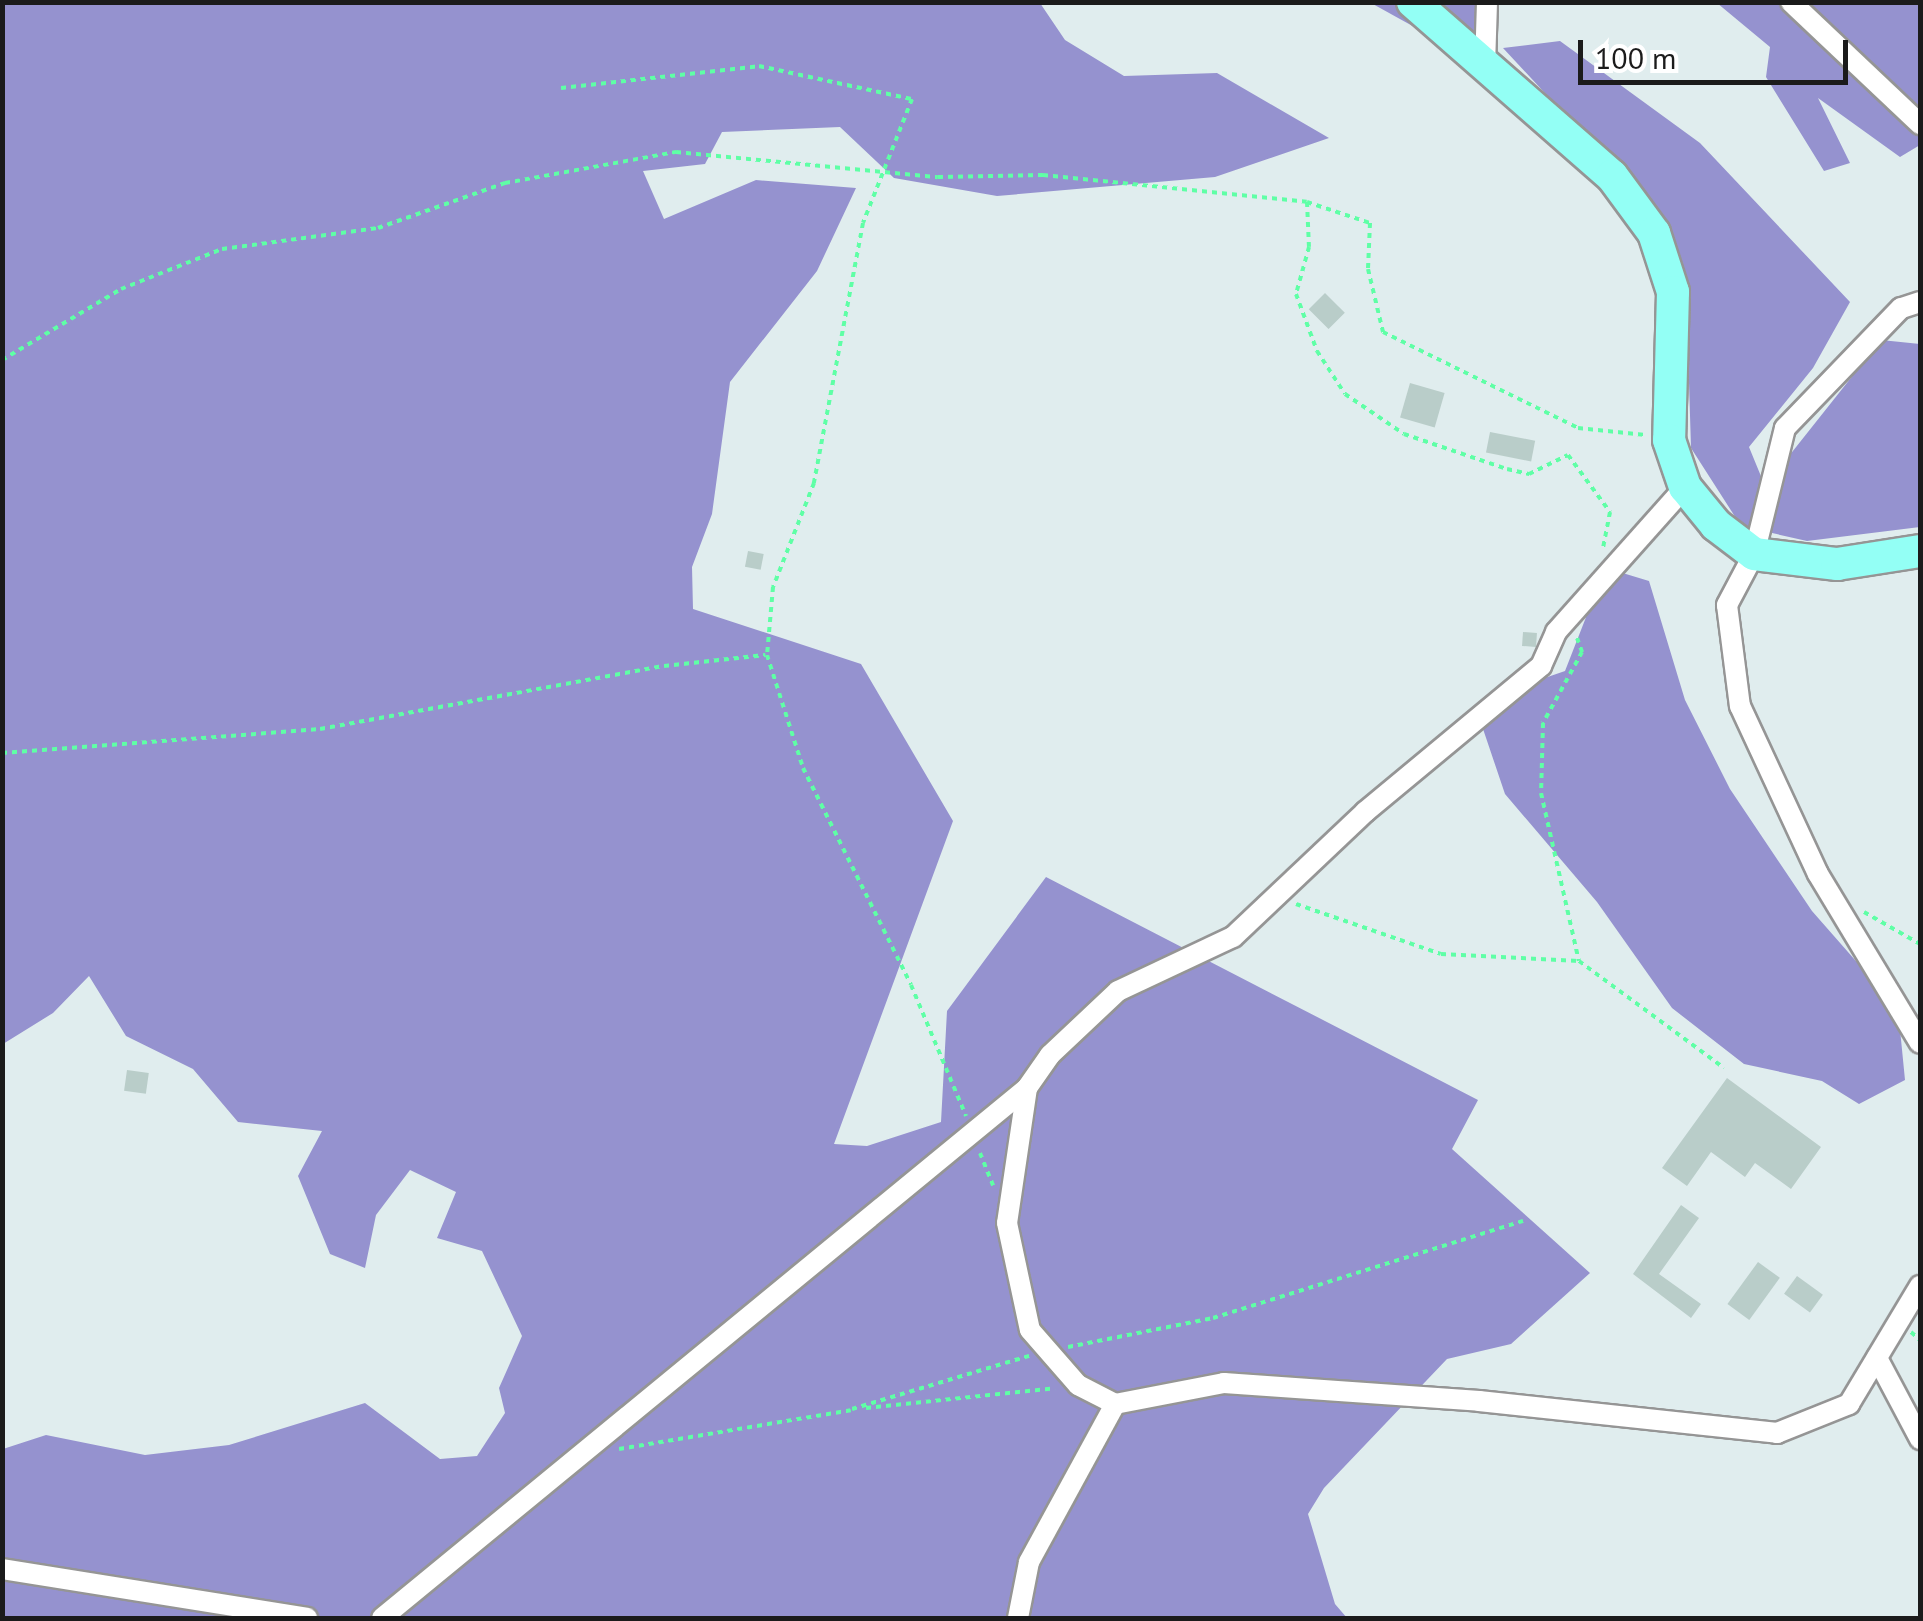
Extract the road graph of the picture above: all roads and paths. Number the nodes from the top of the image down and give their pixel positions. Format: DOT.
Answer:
graph roads {
  1 [pos="1413,2"];
  2 [pos="1487,2"];
  3 [pos="1791,2"];
  4 [pos="1486,66"];
  5 [pos="561,88"];
  6 [pos="1920,124"];
  7 [pos="883,173"];
  8 [pos="1308,202"];
  9 [pos="1920,302"];
  10 [pos="2,360"];
  11 [pos="1669,440"];
  12 [pos="1685,488"];
  13 [pos="1920,551"];
  14 [pos="1754,554"];
  15 [pos="1594,565"];
  16 [pos="1568,618"];
  17 [pos="767,654"];
  18 [pos="2,753"];
  19 [pos="1272,897"];
  20 [pos="1864,911"];
  21 [pos="1920,944"];
  22 [pos="1579,961"];
  23 [pos="1920,1043"];
  24 [pos="1724,1068"];
  25 [pos="1027,1088"];
  26 [pos="971,1128"];
  27 [pos="1523,1221"];
  28 [pos="1007,1223"];
  29 [pos="1920,1286"];
  30 [pos="1048,1351"];
  31 [pos="1877,1358"];
  32 [pos="1078,1385"];
  33 [pos="1116,1404"];
  34 [pos="852,1410"];
  35 [pos="1920,1439"];
  36 [pos="610,1452"];
  37 [pos="2,1569"];
  38 [pos="307,1618"];
  39 [pos="382,1618"];
  40 [pos="1018,1618"];
  1 -- 4 [label="main road"];
  2 -- 4 [label="street"];
  3 -- 6 [label="street"];
  4 -- 11 [label="main road"];
  5 -- 7 [label="path"];
  7 -- 8 [label="path"];
  7 -- 10 [label="path"];
  7 -- 17 [label="path"];
  8 -- 11 [label="path"];
  8 -- 15 [label="path"];
  9 -- 14 [label="street"];
  11 -- 12 [label="main road"];
  12 -- 14 [label="main road"];
  12 -- 16 [label="street"];
  13 -- 14 [label="main road"];
  14 -- 23 [label="street"];
  16 -- 19 [label="street"];
  16 -- 22 [label="path"];
  17 -- 18 [label="path"];
  17 -- 26 [label="path"];
  19 -- 22 [label="path"];
  19 -- 25 [label="street"];
  20 -- 21 [label="path"];
  22 -- 24 [label="path"];
  25 -- 26 [label="street"];
  25 -- 28 [label="street"];
  26 -- 28 [label="path"];
  26 -- 39 [label="street"];
  27 -- 30 [label="path"];
  28 -- 30 [label="street"];
  29 -- 31 [label="street"];
  30 -- 32 [label="street"];
  30 -- 34 [label="path"];
  31 -- 33 [label="street"];
  31 -- 35 [label="street"];
  32 -- 33 [label="street"];
  32 -- 34 [label="path"];
  33 -- 40 [label="street"];
  34 -- 36 [label="path"];
  37 -- 38 [label="street"];
}
